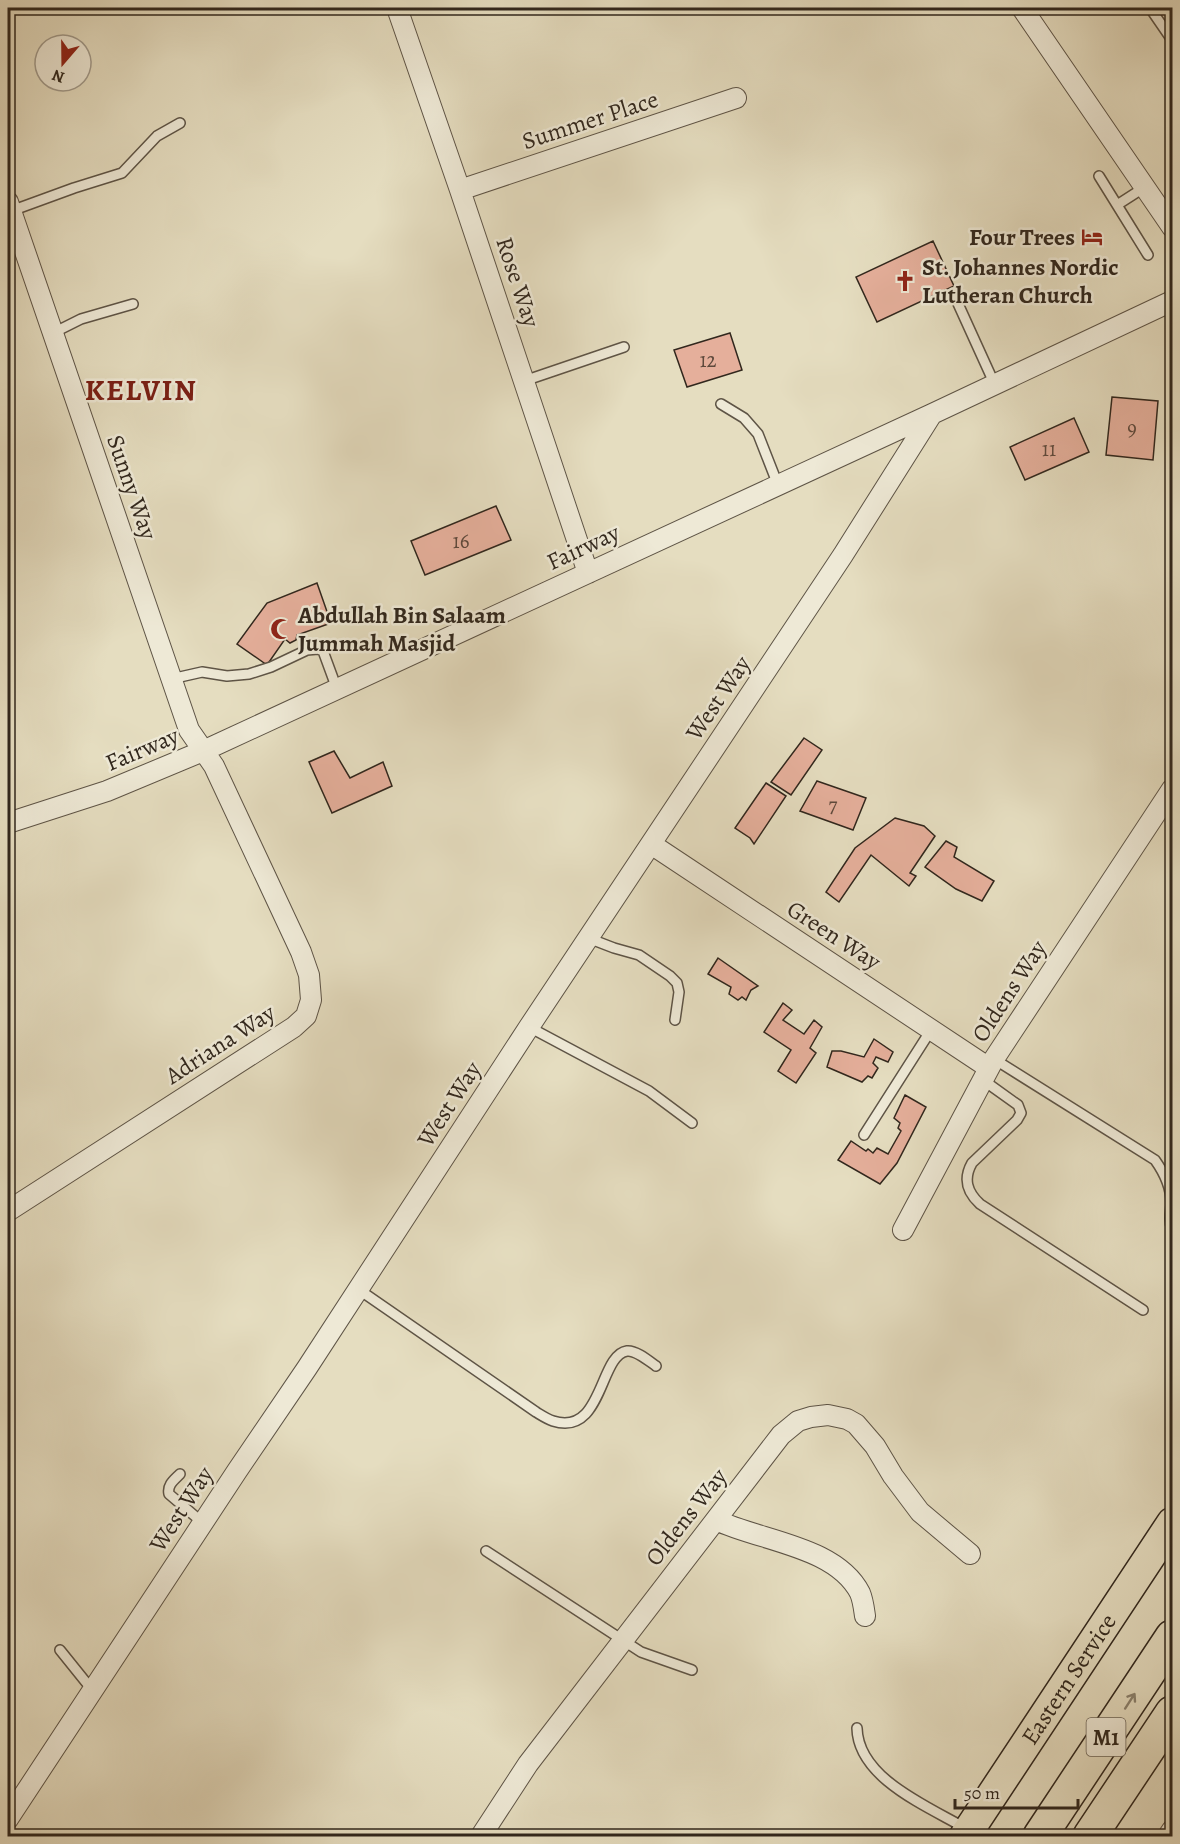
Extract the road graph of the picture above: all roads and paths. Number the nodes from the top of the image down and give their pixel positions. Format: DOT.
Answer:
graph roads {
  1 [pos="396,8"];
  2 [pos="1022,8"];
  3 [pos="1150,8"];
  4 [pos="1173,40"];
  5 [pos="736,98"];
  6 [pos="180,123"];
  7 [pos="1099,176"];
  8 [pos="1145,187"];
  9 [pos="460,190"];
  10 [pos="1117,205"];
  11 [pos="9,206"];
  12 [pos="1173,227"];
  13 [pos="1148,255"];
  14 [pos="954,297"];
  15 [pos="1173,301"];
  16 [pos="133,304"];
  17 [pos="52,333"];
  18 [pos="624,347"];
  19 [pos="524,381"];
  20 [pos="995,385"];
  21 [pos="722,404"];
  22 [pos="932,414"];
  23 [pos="778,485"];
  24 [pos="588,573"];
  25 [pos="171,678"];
  26 [pos="337,689"];
  27 [pos="203,751"];
  28 [pos="1173,789"];
  29 [pos="8,823"];
  30 [pos="651,844"];
  31 [pos="588,938"];
  32 [pos="675,1020"];
  33 [pos="529,1027"];
  34 [pos="931,1030"];
  35 [pos="989,1069"];
  36 [pos="692,1123"];
  37 [pos="864,1135"];
  38 [pos="8,1210"];
  39 [pos="903,1230"];
  40 [pos="1173,1230"];
  41 [pos="358,1289"];
  42 [pos="1143,1310"];
  43 [pos="656,1365"];
  44 [pos="180,1474"];
  45 [pos="716,1520"];
  46 [pos="203,1523"];
  47 [pos="1173,1523"];
  48 [pos="486,1551"];
  49 [pos="970,1554"];
  50 [pos="866,1616"];
  51 [pos="1173,1637"];
  52 [pos="623,1641"];
  53 [pos="60,1650"];
  54 [pos="692,1670"];
  55 [pos="93,1691"];
  56 [pos="1173,1713"];
  57 [pos="857,1728"];
  58 [pos="8,1819"];
  59 [pos="1173,1830"];
  60 [pos="967,1833"];
  61 [pos="481,1836"];
  62 [pos="1040,1836"];
  63 [pos="1090,1836"];
  64 [pos="1168,1836"];
  1 -- 9 [label="street, Rose Way"];
  2 -- 8 [label="street"];
  3 -- 4 [label="lane"];
  5 -- 9 [label="street, Summer Place"];
  6 -- 11 [label="lane"];
  7 -- 10 [label="lane"];
  8 -- 10 [label="lane"];
  8 -- 12 [label="street"];
  9 -- 19 [label="street, Rose Way"];
  10 -- 13 [label="lane"];
  11 -- 17 [label="street, Sunny Way"];
  14 -- 20 [label="lane"];
  15 -- 20 [label="street, Fairway"];
  16 -- 17 [label="lane"];
  17 -- 25 [label="street, Sunny Way"];
  18 -- 19 [label="lane"];
  19 -- 24 [label="street, Rose Way"];
  20 -- 22 [label="street, Fairway"];
  21 -- 23 [label="lane"];
  22 -- 23 [label="street, Fairway"];
  22 -- 30 [label="street, West Way"];
  23 -- 24 [label="street, Fairway"];
  24 -- 26 [label="street, Fairway"];
  25 -- 26 [label="lane"];
  25 -- 27 [label="street, Sunny Way"];
  26 -- 27 [label="street, Fairway"];
  27 -- 29 [label="street, Fairway"];
  27 -- 38 [label="street, Adriana Way"];
  28 -- 35 [label="street, Oldens Way"];
  30 -- 31 [label="street, West Way"];
  30 -- 34 [label="street, Green Way"];
  31 -- 32 [label="lane"];
  31 -- 33 [label="street, West Way"];
  33 -- 36 [label="lane"];
  33 -- 41 [label="street, West Way"];
  34 -- 35 [label="street, Green Way"];
  34 -- 37 [label="lane"];
  35 -- 39 [label="street, Oldens Way"];
  35 -- 40 [label="lane"];
  35 -- 42 [label="lane"];
  41 -- 43 [label="lane"];
  41 -- 46 [label="street, West Way"];
  44 -- 46 [label="lane"];
  45 -- 49 [label="street, Oldens Way"];
  45 -- 50 [label="street"];
  45 -- 52 [label="street, Oldens Way"];
  46 -- 55 [label="street, West Way"];
  47 -- 60 [label="main road, Eastern Service"];
  48 -- 52 [label="lane"];
  62 -- 51 [label="highway, M1, one-way"];
  52 -- 54 [label="lane"];
  52 -- 61 [label="street, Oldens Way"];
  53 -- 55 [label="lane"];
  55 -- 58 [label="street, West Way"];
  56 -- 63 [label="highway, M1"];
  57 -- 60 [label="lane"];
  59 -- 64 [label="street"];
}
